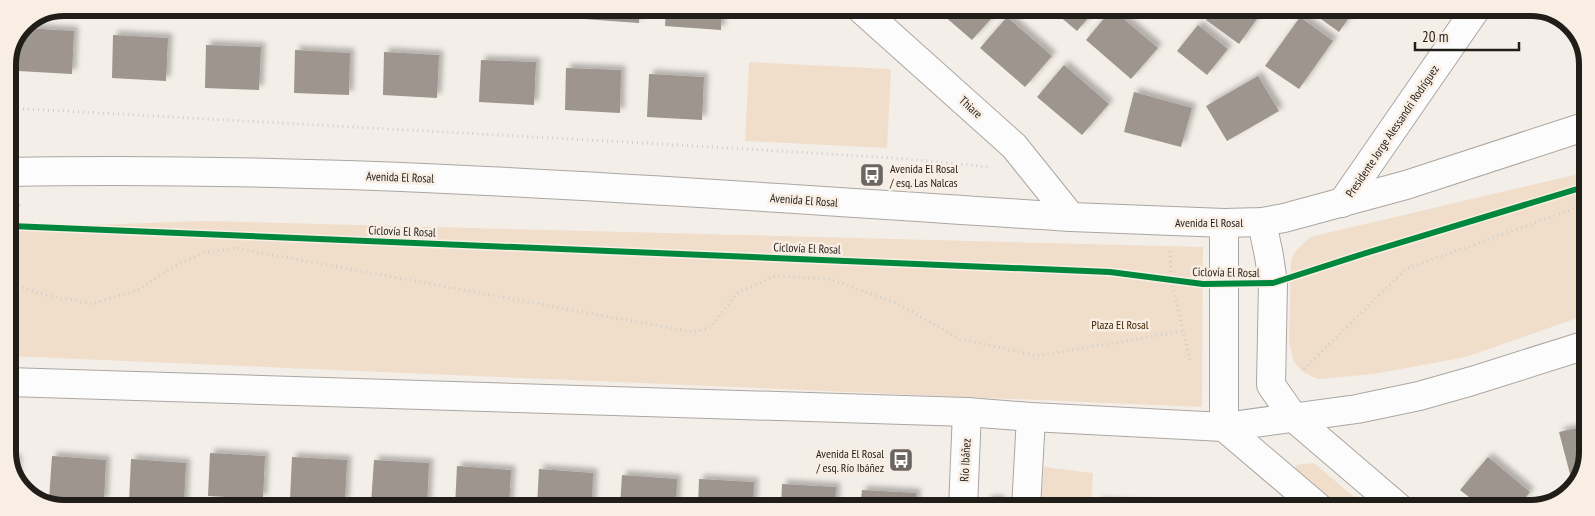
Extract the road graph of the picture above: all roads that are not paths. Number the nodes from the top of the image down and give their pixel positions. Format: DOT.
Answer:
graph roads {
  1 [pos="869,16"];
  2 [pos="1471,16"];
  3 [pos="1579,129"];
  4 [pos="20,172"];
  5 [pos="1342,203"];
  6 [pos="1071,217"];
  7 [pos="1262,222"];
  8 [pos="1224,223"];
  9 [pos="1579,346"];
  10 [pos="16,382"];
  11 [pos="967,412"];
  12 [pos="1031,417"];
  13 [pos="1294,418"];
  14 [pos="1224,427"];
  15 [pos="963,500"];
  16 [pos="1026,500"];
  17 [pos="1310,500"];
  18 [pos="1390,500"];
  1 -- 6 [label="street, Thiare"];
  2 -- 5 [label="street, Presidente Jorge Alessandri Rodríguez"];
  3 -- 5 [label="street, Avenida El Rosal"];
  4 -- 6 [label="street, Avenida El Rosal"];
  5 -- 7 [label="street, Avenida El Rosal"];
  6 -- 8 [label="street, Avenida El Rosal"];
  7 -- 8 [label="street, Avenida El Rosal"];
  7 -- 13 [label="street"];
  8 -- 14 [label="street"];
  9 -- 13 [label="street"];
  10 -- 11 [label="street"];
  11 -- 12 [label="street"];
  11 -- 15 [label="street, Río Ibáñez"];
  12 -- 14 [label="street"];
  12 -- 16 [label="street"];
  13 -- 14 [label="street"];
  13 -- 18 [label="street"];
  14 -- 17 [label="street"];
}
